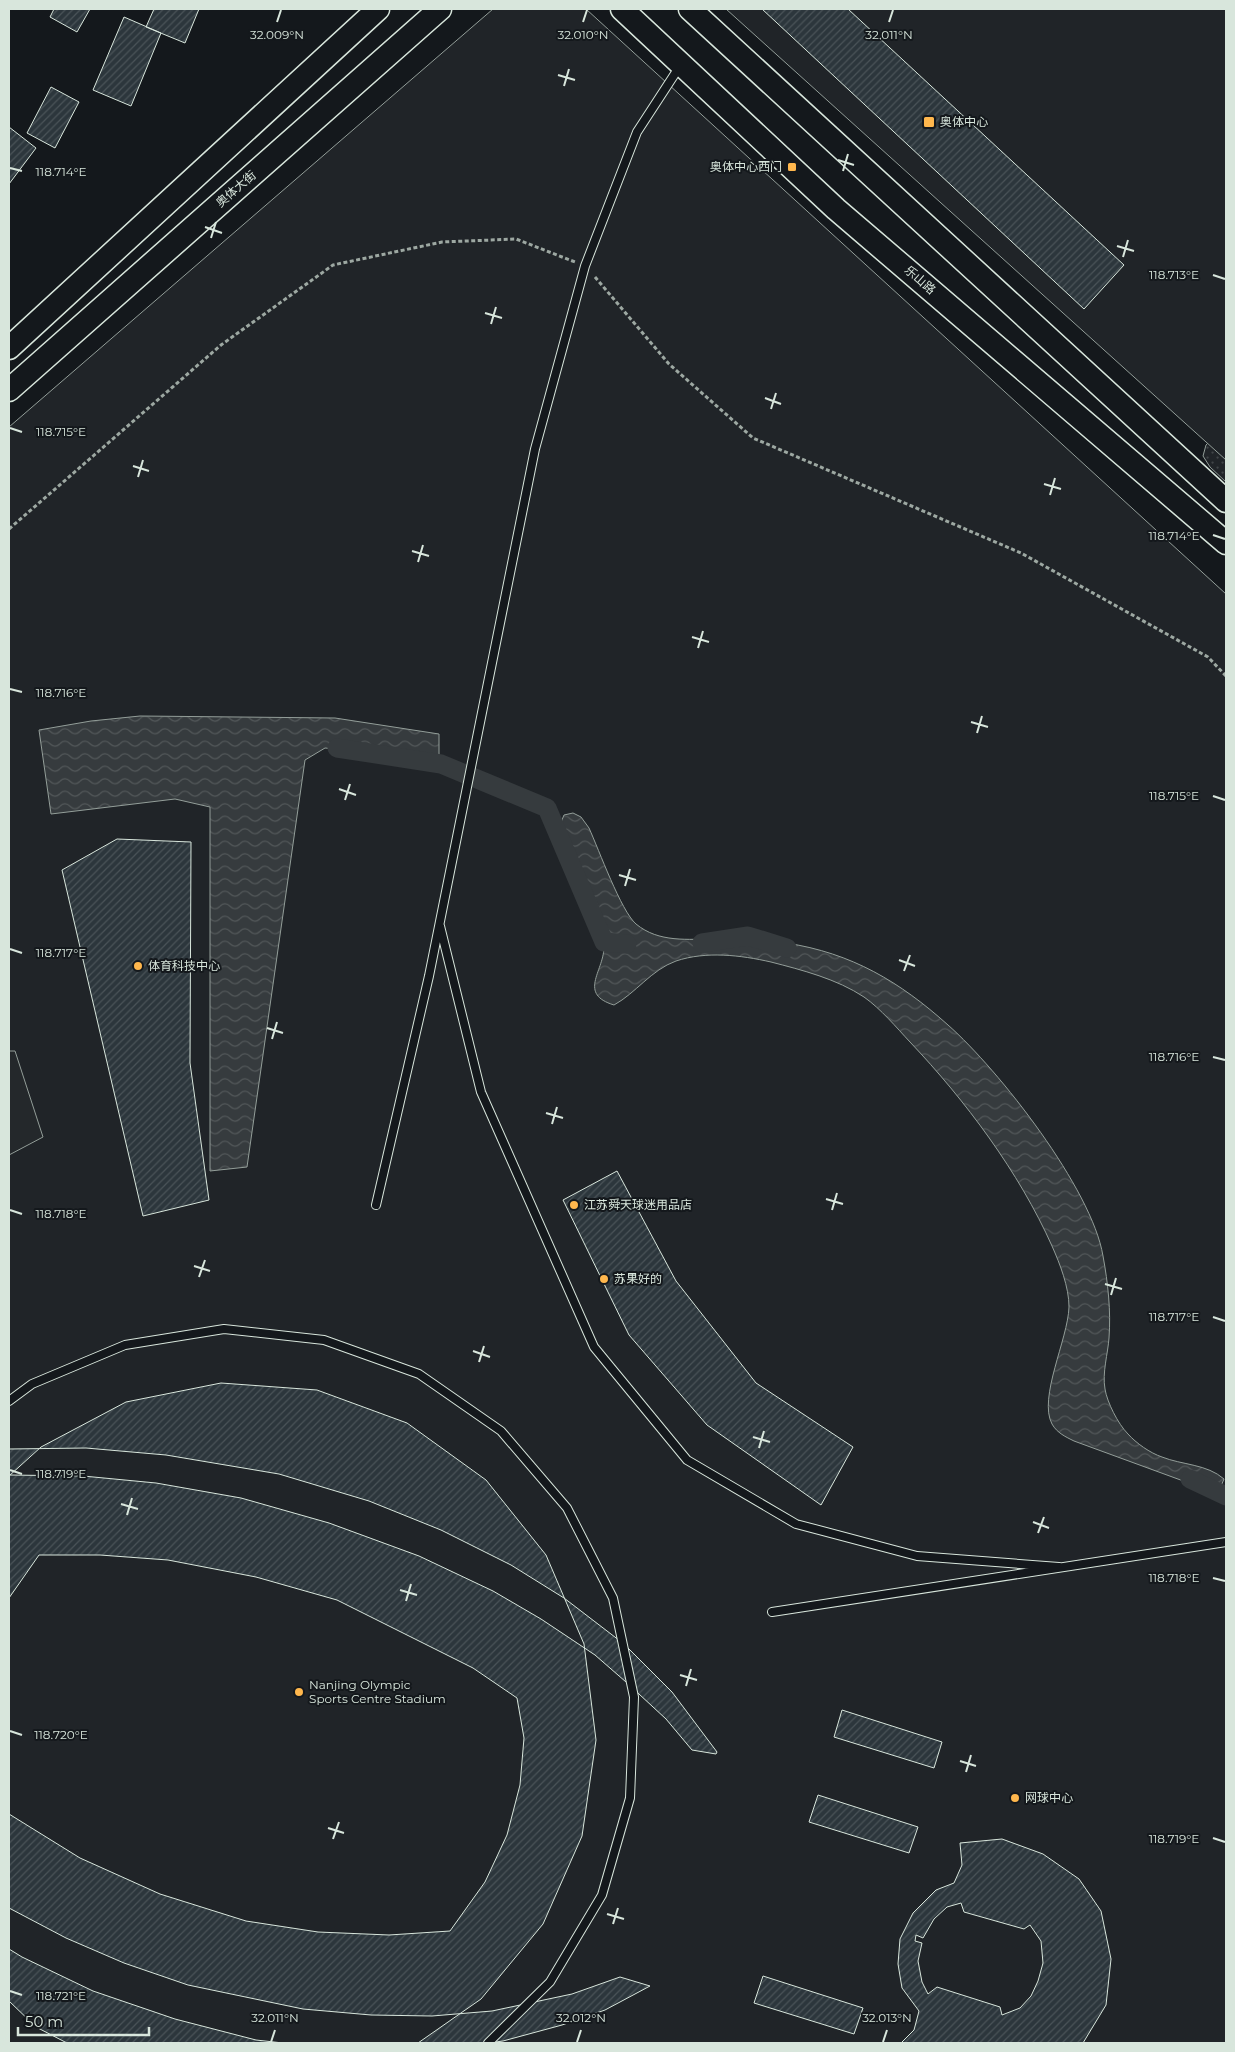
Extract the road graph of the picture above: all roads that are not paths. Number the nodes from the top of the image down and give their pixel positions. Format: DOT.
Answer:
graph roads {
  1 [pos="378,9"];
  2 [pos="440,9"];
  3 [pos="622,9"];
  4 [pos="690,9"];
  5 [pos="681,64"];
  6 [pos="9,348"];
  7 [pos="9,390"];
  8 [pos="1226,501"];
  9 [pos="1226,543"];
  10 [pos="440,924"];
  11 [pos="376,1206"];
  12 [pos="9,1401"];
  13 [pos="1226,1542"];
  14 [pos="1060,1568"];
  15 [pos="772,1612"];
  16 [pos="488,2043"];
  1 -- 6 [label="street"];
  2 -- 7 [label="street, 奥体大街"];
  3 -- 5 [label="street, 乐山路"];
  4 -- 8 [label="street"];
  5 -- 9 [label="street, 乐山路"];
  5 -- 10 [label="lane"];
  10 -- 11 [label="lane"];
  10 -- 14 [label="lane"];
  12 -- 16 [label="lane"];
  13 -- 14 [label="lane"];
  14 -- 15 [label="lane"];
}
